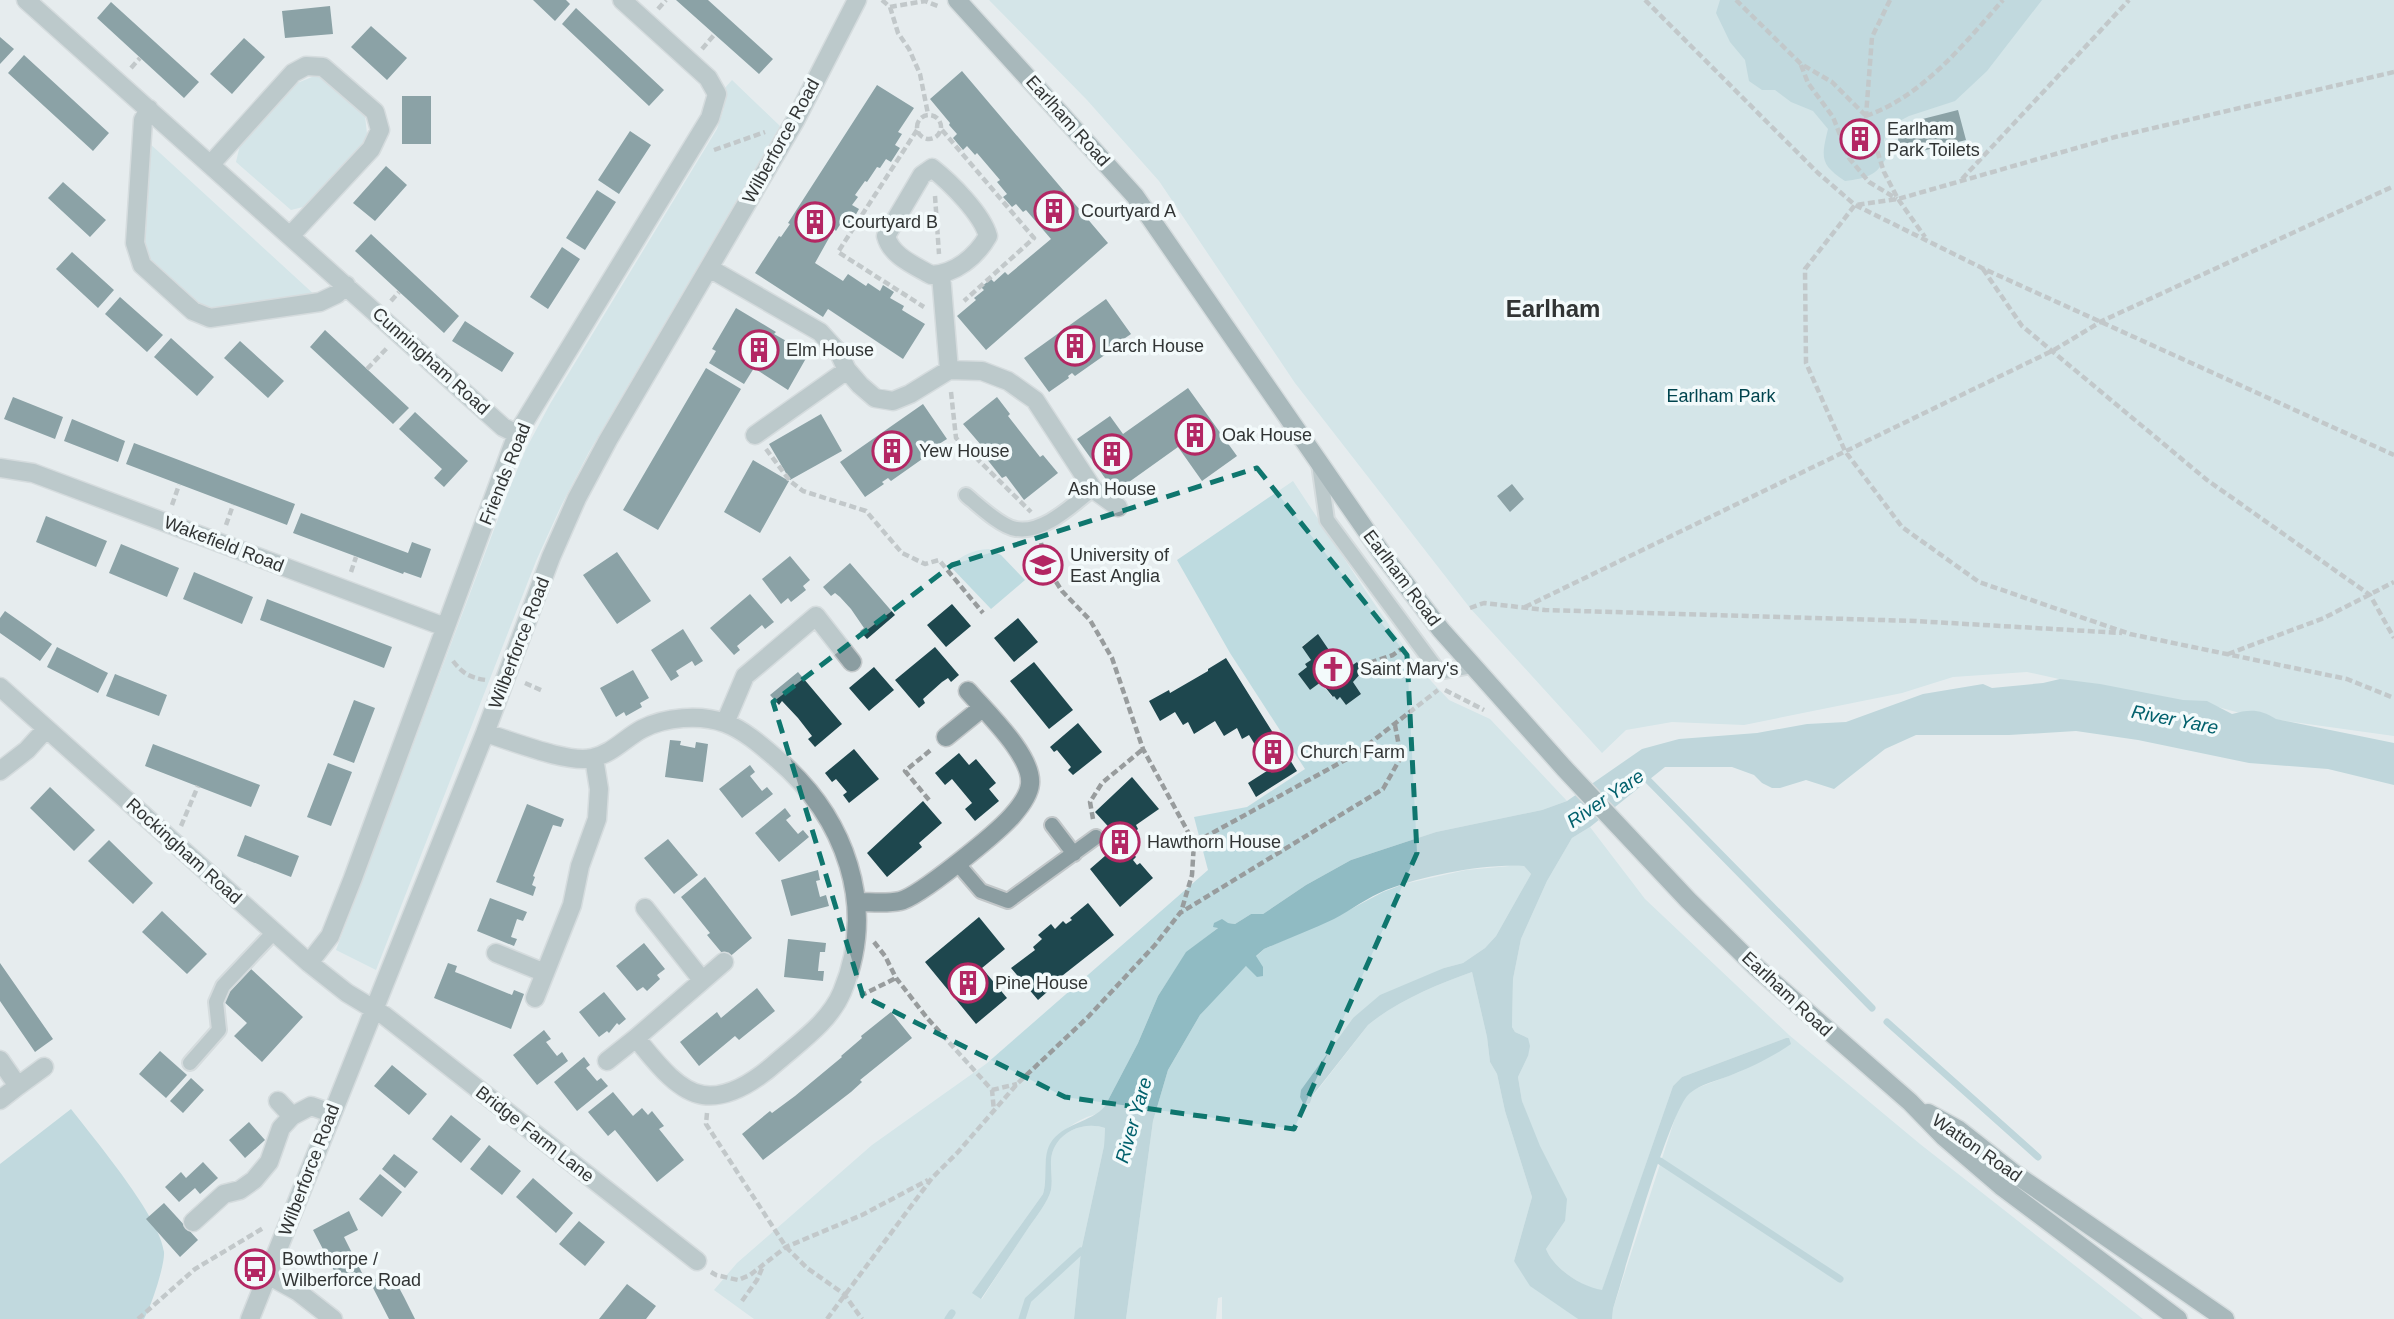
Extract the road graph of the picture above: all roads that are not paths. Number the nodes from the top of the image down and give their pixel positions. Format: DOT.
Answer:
graph roads {
  1 [pos="26,0"];
  2 [pos="622,0"];
  3 [pos="857,0"];
  4 [pos="950,4"];
  5 [pos="149,109"];
  6 [pos="211,164"];
  7 [pos="291,235"];
  8 [pos="709,268"];
  9 [pos="941,275"];
  10 [pos="346,285"];
  11 [pos="847,370"];
  12 [pos="948,370"];
  13 [pos="517,435"];
  14 [pos="755,435"];
  15 [pos="1319,463"];
  16 [pos="0,468"];
  17 [pos="1093,489"];
  18 [pos="966,495"];
  19 [pos="1118,507"];
  20 [pos="446,627"];
  21 [pos="852,662"];
  22 [pos="1472,666"];
  23 [pos="0,687"];
  24 [pos="968,691"];
  25 [pos="982,708"];
  26 [pos="725,723"];
  27 [pos="46,729"];
  28 [pos="485,733"];
  29 [pos="946,737"];
  30 [pos="594,758"];
  31 [pos="0,771"];
  32 [pos="1052,825"];
  33 [pos="1096,837"];
  34 [pos="1074,854"];
  35 [pos="957,863"];
  36 [pos="857,902"];
  37 [pos="645,908"];
  38 [pos="274,932"];
  39 [pos="496,953"];
  40 [pos="724,962"];
  41 [pos="309,963"];
  42 [pos="545,973"];
  43 [pos="702,980"];
  44 [pos="534,998"];
  45 [pos="373,1009"];
  46 [pos="636,1038"];
  47 [pos="0,1060"];
  48 [pos="607,1060"];
  49 [pos="190,1063"];
  50 [pos="44,1067"];
  51 [pos="18,1086"];
  52 [pos="0,1100"];
  53 [pos="278,1101"];
  54 [pos="1910,1102"];
  55 [pos="331,1113"];
  56 [pos="292,1116"];
  57 [pos="193,1222"];
  58 [pos="696,1261"];
  59 [pos="268,1275"];
  60 [pos="250,1319"];
  61 [pos="333,1319"];
  62 [pos="2178,1319"];
  63 [pos="2225,1319"];
  1 -- 5 [label="street, Cunningham Road"];
  2 -- 13 [label="street, Friends Road"];
  3 -- 8 [label="street, Wilberforce Road"];
  4 -- 15 [label="main road, Earlham Road"];
  5 -- 6 [label="street, Cunningham Road"];
  5 -- 10 [label="street"];
  6 -- 7 [label="street, Cunningham Road"];
  6 -- 7 [label="street"];
  7 -- 10 [label="street, Cunningham Road"];
  8 -- 11 [label="street"];
  8 -- 28 [label="street, Wilberforce Road"];
  9 -- 9 [label="street"];
  9 -- 12 [label="street"];
  10 -- 13 [label="street, Cunningham Road"];
  11 -- 12 [label="street"];
  11 -- 14 [label="street"];
  12 -- 17 [label="street"];
  13 -- 20 [label="street, Friends Road"];
  15 -- 22 [label="main road, Earlham Road"];
  15 -- 22 [label="lane"];
  16 -- 20 [label="street, Wakefield Road"];
  17 -- 18 [label="lane"];
  17 -- 19 [label="street"];
  20 -- 41 [label="street, Friends Road"];
  21 -- 26 [label="street"];
  22 -- 54 [label="main road, Earlham Road"];
  23 -- 27 [label="street, Rockingham Road"];
  24 -- 25 [label="street"];
  25 -- 29 [label="street"];
  25 -- 35 [label="street"];
  26 -- 30 [label="street"];
  26 -- 36 [label="street"];
  27 -- 31 [label="street"];
  27 -- 38 [label="street, Rockingham Road"];
  28 -- 30 [label="street"];
  28 -- 45 [label="street, Wilberforce Road"];
  30 -- 42 [label="street"];
  32 -- 34 [label="lane"];
  33 -- 34 [label="lane"];
  34 -- 35 [label="lane"];
  35 -- 36 [label="street"];
  36 -- 46 [label="street"];
  37 -- 43 [label="street"];
  38 -- 41 [label="street, Rockingham Road"];
  38 -- 49 [label="lane"];
  39 -- 42 [label="street"];
  40 -- 43 [label="street"];
  41 -- 45 [label="street, Rockingham Road"];
  42 -- 44 [label="street"];
  43 -- 46 [label="street"];
  45 -- 55 [label="street, Wilberforce Road"];
  45 -- 58 [label="street, Bridge Farm Lane"];
  46 -- 48 [label="street"];
  47 -- 51 [label="street"];
  50 -- 51 [label="street"];
  51 -- 52 [label="street"];
  53 -- 56 [label="street"];
  54 -- 62 [label="main road, Watton Road"];
  54 -- 63 [label="main road, Watton Road"];
  55 -- 56 [label="street"];
  55 -- 59 [label="street, Wilberforce Road"];
  56 -- 57 [label="street"];
  59 -- 60 [label="street, Wilberforce Road"];
  59 -- 61 [label="street"];
}
